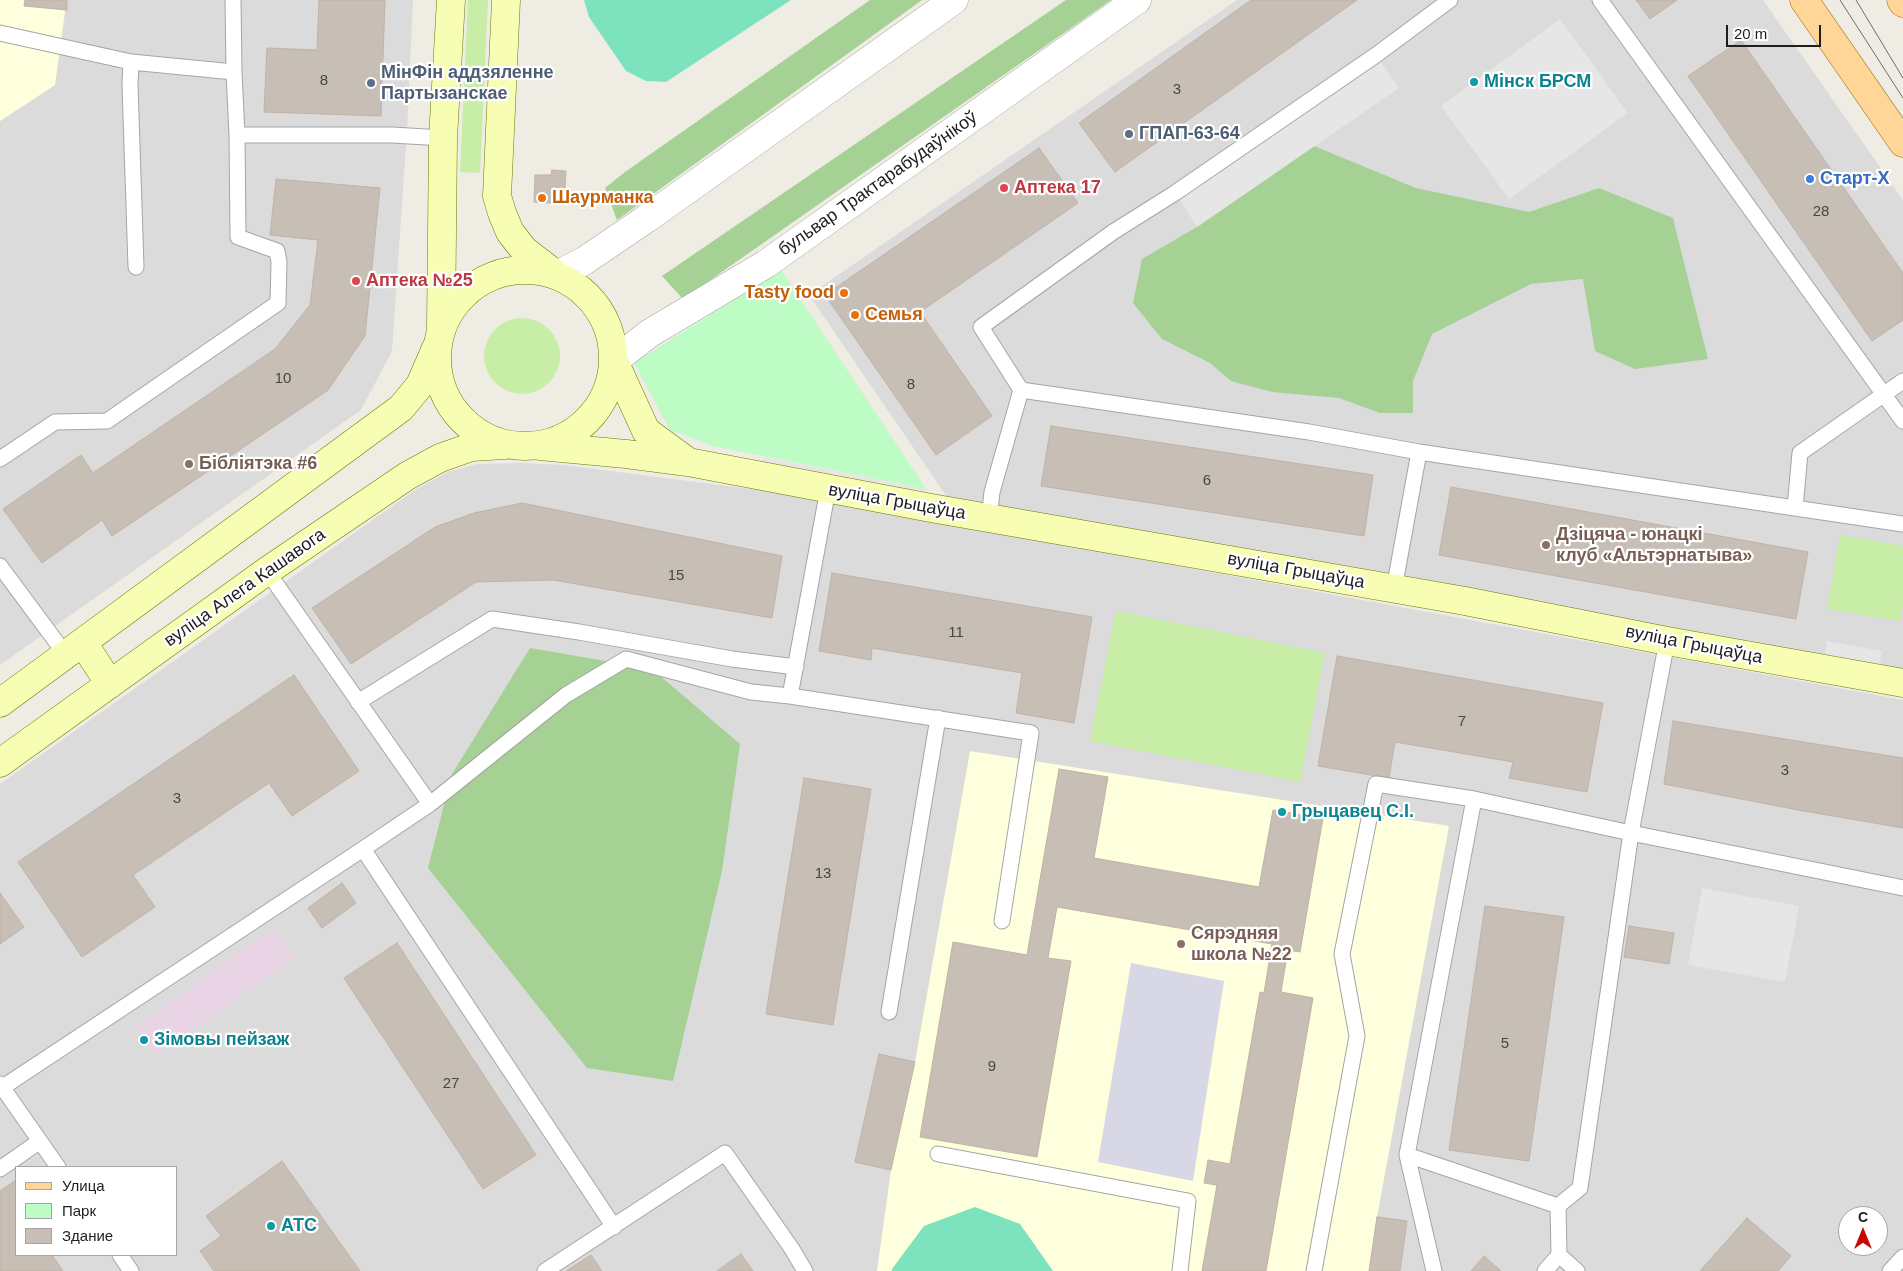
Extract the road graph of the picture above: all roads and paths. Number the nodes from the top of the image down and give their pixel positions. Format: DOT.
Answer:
graph roads {
  1 [pos="233,0"];
  2 [pos="451,0"];
  3 [pos="506,0"];
  4 [pos="954,0"];
  5 [pos="1137,0"];
  6 [pos="1450,0"];
  7 [pos="1600,0"];
  8 [pos="1804,0"];
  9 [pos="0,33"];
  10 [pos="131,62"];
  11 [pos="234,72"];
  12 [pos="237,135"];
  13 [pos="443,138"];
  14 [pos="1903,143"];
  15 [pos="136,266"];
  16 [pos="557,275"];
  17 [pos="438,338"];
  18 [pos="614,361"];
  19 [pos="1903,381"];
  20 [pos="1022,390"];
  21 [pos="1884,394"];
  22 [pos="1903,421"];
  23 [pos="505,445"];
  24 [pos="540,446"];
  25 [pos="1419,452"];
  26 [pos="0,459"];
  27 [pos="688,462"];
  28 [pos="828,489"];
  29 [pos="1795,508"];
  30 [pos="989,518"];
  31 [pos="1903,524"];
  32 [pos="0,566"];
  33 [pos="267,571"];
  34 [pos="1394,589"];
  35 [pos="1667,641"];
  36 [pos="74,649"];
  37 [pos="796,667"];
  38 [pos="1903,682"];
  39 [pos="110,684"];
  40 [pos="790,696"];
  41 [pos="358,702"];
  42 [pos="0,703"];
  43 [pos="938,718"];
  44 [pos="0,763"];
  45 [pos="1474,799"];
  46 [pos="430,804"];
  47 [pos="1631,833"];
  48 [pos="363,849"];
  49 [pos="1903,888"];
  50 [pos="1002,921"];
  51 [pos="889,1012"];
  52 [pos="1,1086"];
  53 [pos="40,1141"];
  54 [pos="938,1154"];
  55 [pos="1407,1155"];
  56 [pos="57,1166"];
  57 [pos="0,1169"];
  58 [pos="1558,1206"];
  59 [pos="614,1227"];
  60 [pos="1560,1255"];
  61 [pos="121,1256"];
  62 [pos="1903,1257"];
  63 [pos="131,1271"];
  64 [pos="545,1271"];
  65 [pos="805,1271"];
  66 [pos="1180,1271"];
  67 [pos="1314,1271"];
  68 [pos="1434,1271"];
  69 [pos="1545,1271"];
  70 [pos="1577,1271"];
  71 [pos="1890,1271"];
  1 -- 11 [label="lane"];
  2 -- 13 [label="main road"];
  3 -- 16 [label="main road"];
  4 -- 16 [label="street"];
  5 -- 18 [label="street, бульвар Трактарабудаўнікоў"];
  6 -- 20 [label="lane"];
  7 -- 21 [label="lane"];
  8 -- 14 [label="main road"];
  9 -- 10 [label="lane"];
  10 -- 11 [label="lane"];
  10 -- 15 [label="lane"];
  11 -- 12 [label="lane"];
  12 -- 13 [label="lane"];
  12 -- 26 [label="lane"];
  13 -- 17 [label="main road"];
  16 -- 17 [label="main road"];
  16 -- 18 [label="main road"];
  17 -- 23 [label="main road"];
  17 -- 36 [label="main road"];
  18 -- 24 [label="main road"];
  18 -- 27 [label="main road, вуліца Грыцаўца"];
  19 -- 21 [label="lane"];
  20 -- 25 [label="lane"];
  20 -- 30 [label="lane"];
  21 -- 22 [label="lane"];
  21 -- 29 [label="lane"];
  23 -- 24 [label="main road"];
  23 -- 33 [label="main road, вуліца Алега Кашавога"];
  24 -- 27 [label="main road, вуліца Грыцаўца"];
  25 -- 29 [label="lane"];
  25 -- 34 [label="lane"];
  27 -- 28 [label="main road, вуліца Грыцаўца"];
  28 -- 30 [label="main road, вуліца Грыцаўца"];
  28 -- 37 [label="lane"];
  29 -- 31 [label="lane"];
  30 -- 34 [label="main road, вуліца Грыцаўца"];
  32 -- 36 [label="lane"];
  33 -- 39 [label="main road, вуліца Алега Кашавога"];
  33 -- 41 [label="lane"];
  34 -- 35 [label="main road, вуліца Грыцаўца"];
  35 -- 38 [label="main road, вуліца Грыцаўца"];
  35 -- 47 [label="lane"];
  36 -- 39 [label="main road"];
  36 -- 42 [label="main road"];
  37 -- 40 [label="lane"];
  37 -- 41 [label="lane"];
  39 -- 44 [label="main road, вуліца Алега Кашавога"];
  40 -- 43 [label="lane"];
  40 -- 46 [label="lane"];
  41 -- 46 [label="lane"];
  43 -- 50 [label="lane"];
  43 -- 51 [label="lane"];
  45 -- 47 [label="lane"];
  45 -- 55 [label="lane"];
  45 -- 67 [label="lane"];
  46 -- 48 [label="lane"];
  47 -- 49 [label="lane"];
  47 -- 58 [label="lane"];
  48 -- 52 [label="lane"];
  48 -- 59 [label="lane"];
  52 -- 53 [label="lane"];
  53 -- 56 [label="lane"];
  53 -- 57 [label="lane"];
  54 -- 66 [label="lane"];
  55 -- 58 [label="lane"];
  55 -- 68 [label="lane"];
  58 -- 60 [label="lane"];
  59 -- 64 [label="lane"];
  59 -- 65 [label="lane"];
  60 -- 69 [label="lane"];
  60 -- 70 [label="lane"];
  61 -- 63 [label="lane"];
  62 -- 71 [label="lane"];
}
